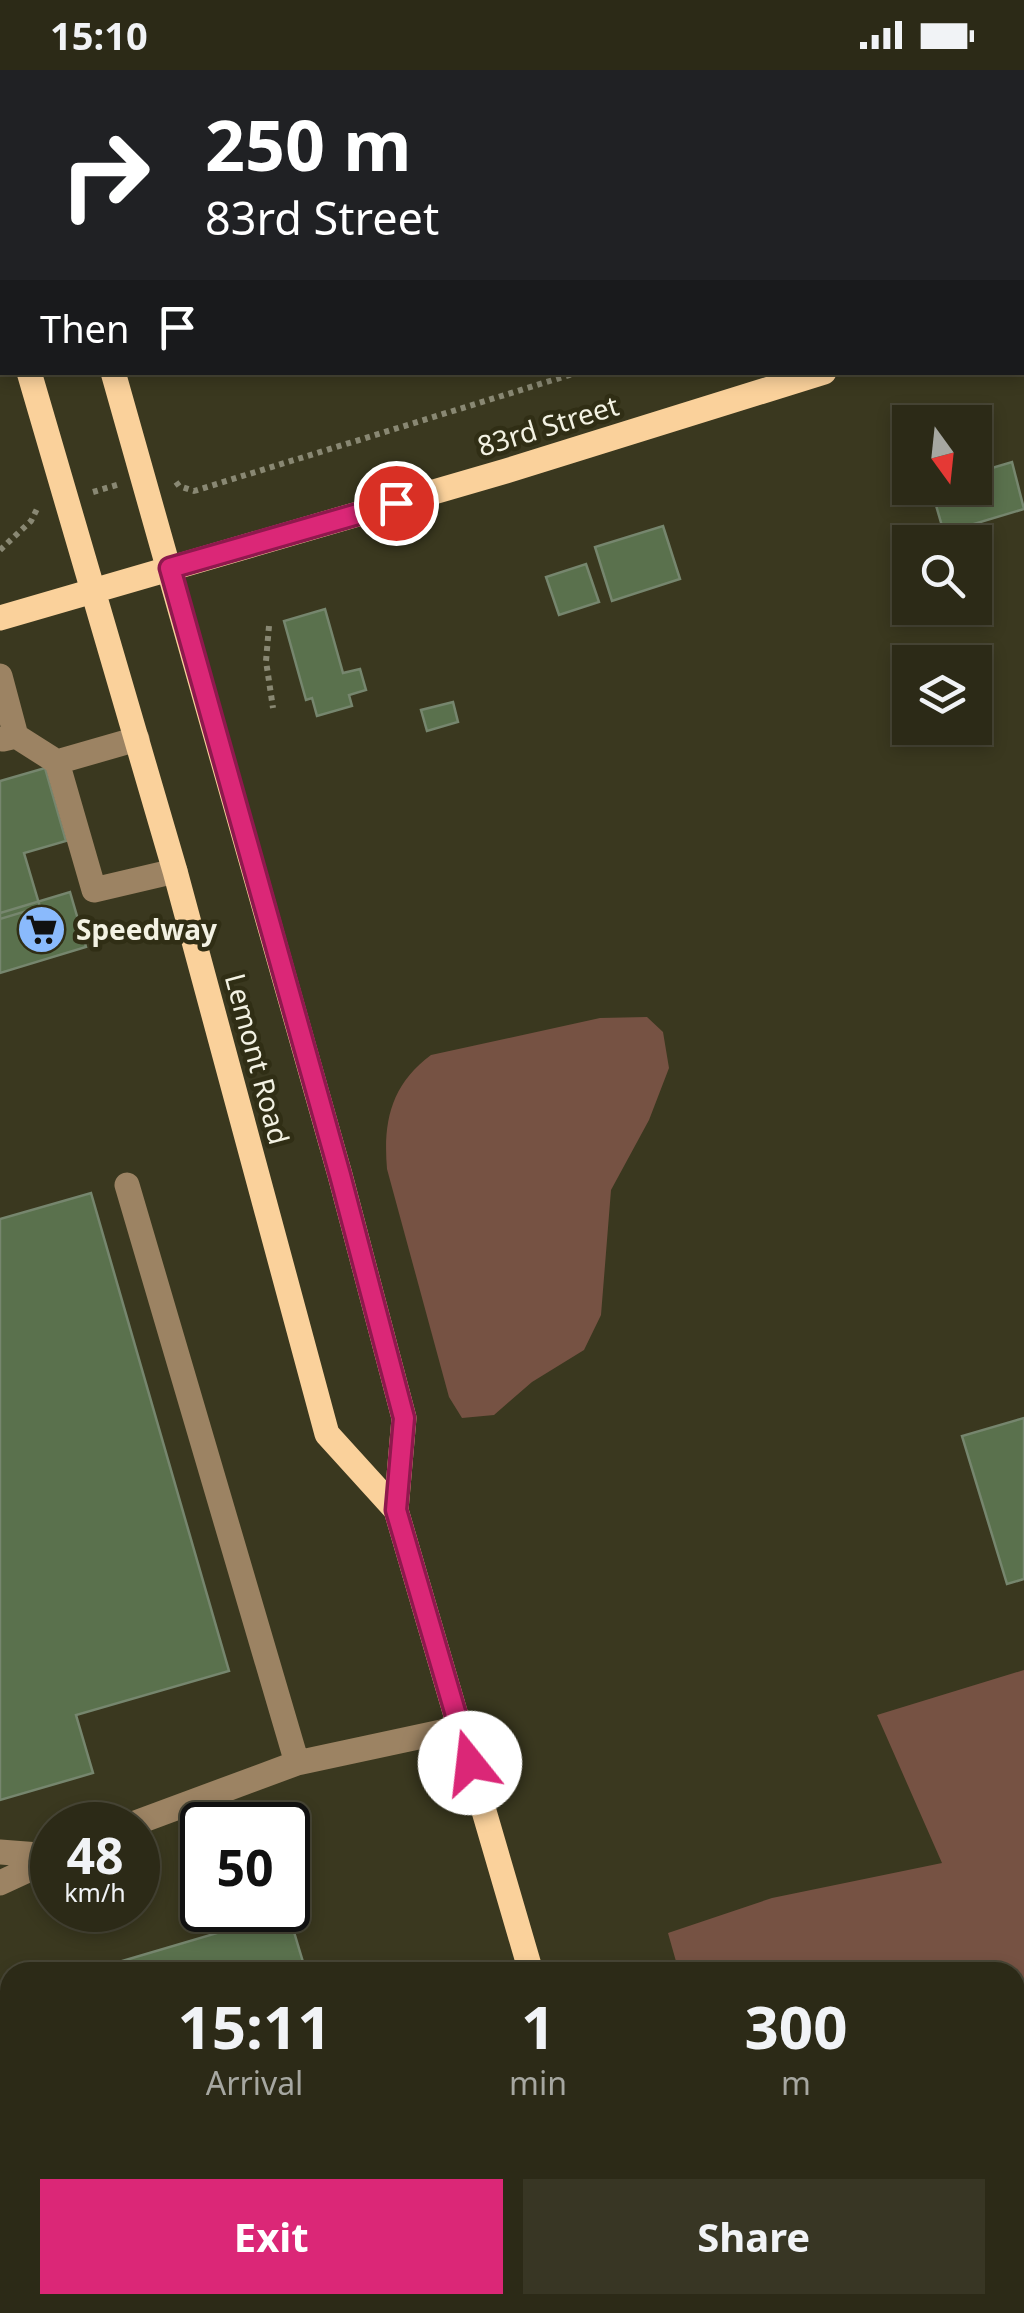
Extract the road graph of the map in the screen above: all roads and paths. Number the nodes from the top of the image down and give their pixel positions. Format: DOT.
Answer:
graph roads {
  1 [pos="30,375"];
  2 [pos="114,375"];
  3 [pos="569,375"];
  4 [pos="814,375"];
  5 [pos="144,477"];
  6 [pos="66,499"];
  7 [pos="0,550"];
  8 [pos="170,568"];
  9 [pos="94,592"];
  10 [pos="0,618"];
  11 [pos="269,626"];
  12 [pos="0,676"];
  13 [pos="274,708"];
  14 [pos="8,738"];
  15 [pos="137,739"];
  16 [pos="57,762"];
  17 [pos="175,871"];
  18 [pos="126,1186"];
  19 [pos="396,1510"];
  20 [pos="460,1728"];
  21 [pos="298,1764"];
  22 [pos="160,1814"];
  23 [pos="0,1852"];
  24 [pos="30,1855"];
  25 [pos="30,1869"];
  26 [pos="0,1883"];
  27 [pos="528,1962"];
  1 -- 6 [label="main road, Lemont Road"];
  2 -- 5 [label="main road, Lemont Road"];
  3 -- 5 [label="path"];
  4 -- 8 [label="main road, 83rd Street"];
  5 -- 6 [label="path"];
  5 -- 8 [label="main road, Lemont Road"];
  6 -- 7 [label="path"];
  6 -- 9 [label="main road, Lemont Road"];
  8 -- 9 [label="main road, 83rd Street"];
  8 -- 19 [label="main road, Lemont Road"];
  9 -- 10 [label="main road, 83rd Street"];
  9 -- 15 [label="main road, Lemont Road"];
  11 -- 13 [label="path"];
  12 -- 14 [label="lane"];
  14 -- 16 [label="lane"];
  15 -- 16 [label="lane"];
  15 -- 17 [label="main road, Lemont Road"];
  16 -- 17 [label="lane"];
  17 -- 19 [label="main road, Lemont Road"];
  18 -- 21 [label="lane"];
  19 -- 20 [label="main road, Lemont Road"];
  20 -- 21 [label="lane"];
  20 -- 27 [label="main road, Lemont Road"];
  21 -- 22 [label="lane"];
  23 -- 24 [label="lane"];
  25 -- 26 [label="lane"];
}
